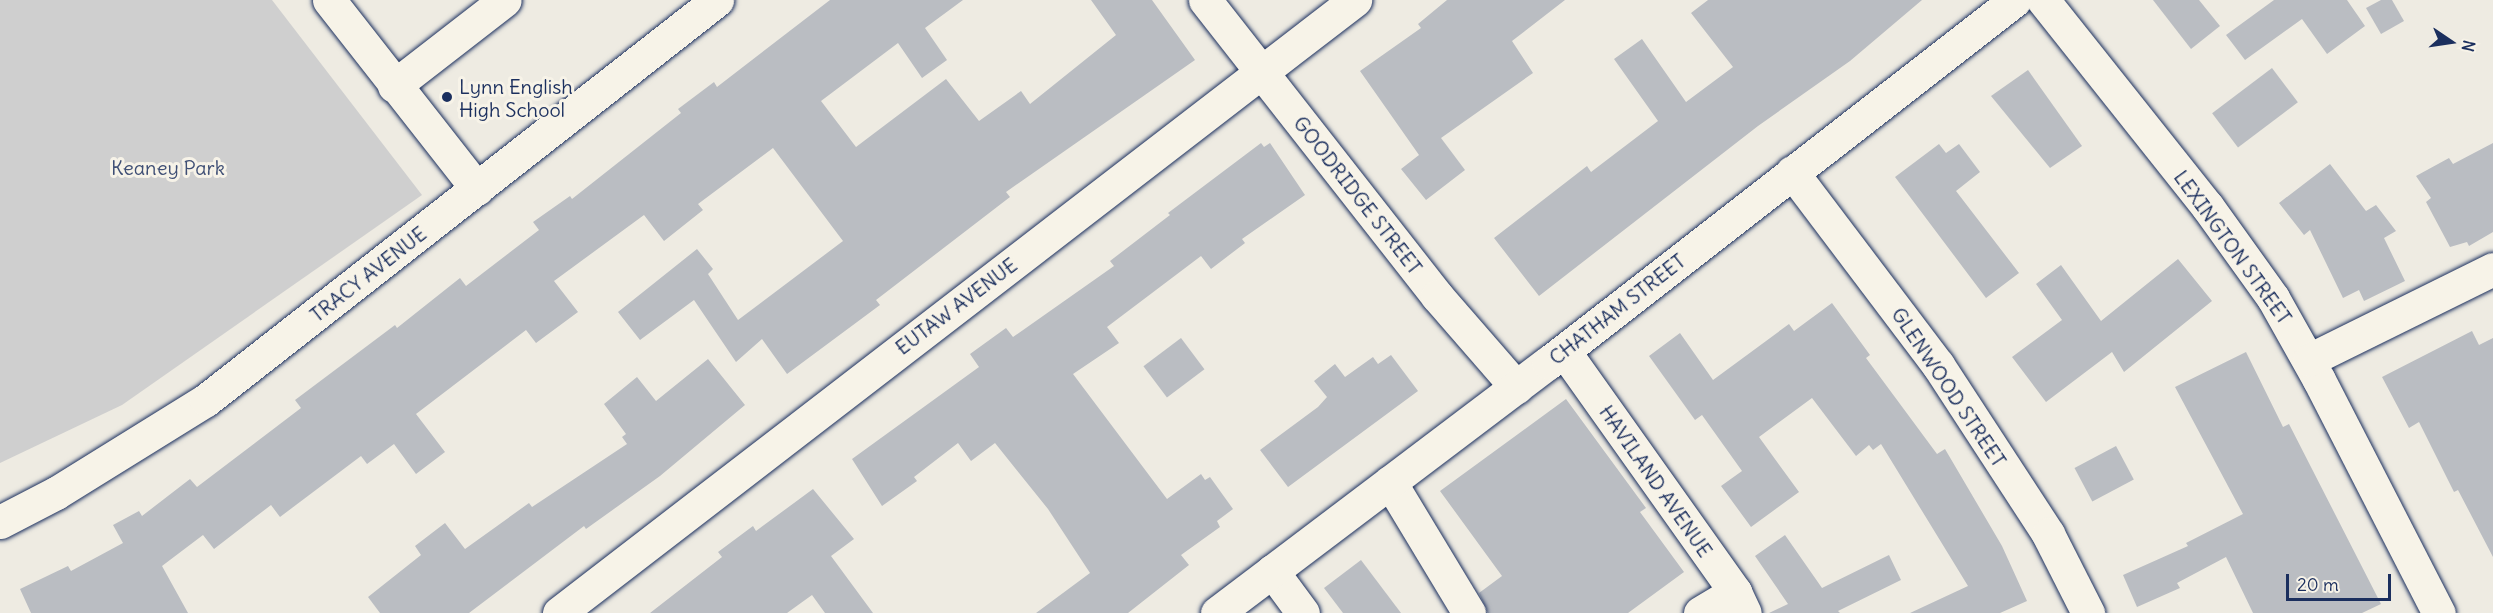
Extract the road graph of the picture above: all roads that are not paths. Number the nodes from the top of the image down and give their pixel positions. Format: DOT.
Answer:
graph roads {
  1 [pos="505,0"];
  2 [pos="717,0"];
  3 [pos="1205,0"];
  4 [pos="1355,0"];
  5 [pos="2015,0"];
  6 [pos="2043,0"];
  7 [pos="334,2"];
  8 [pos="1262,72"];
  9 [pos="394,86"];
  10 [pos="1792,172"];
  11 [pos="477,189"];
  12 [pos="2493,268"];
  13 [pos="1564,351"];
  14 [pos="2309,360"];
  15 [pos="1516,387"];
  16 [pos="1390,482"];
  17 [pos="0,522"];
  18 [pos="1272,571"];
  19 [pos="1740,603"];
  20 [pos="559,613"];
  21 [pos="1216,613"];
  22 [pos="1303,613"];
  23 [pos="1469,613"];
  24 [pos="1700,613"];
  25 [pos="2088,613"];
  26 [pos="2439,613"];
  1 -- 9 [label="street"];
  2 -- 11 [label="street, TRACY AVENUE"];
  3 -- 8 [label="street, GOODRIDGE STREET"];
  4 -- 8 [label="street, EUTAW AVENUE"];
  5 -- 10 [label="street, CHATHAM STREET"];
  6 -- 14 [label="street, LEXINGTON STREET"];
  7 -- 9 [label="street"];
  8 -- 15 [label="street, GOODRIDGE STREET"];
  8 -- 20 [label="street, EUTAW AVENUE"];
  9 -- 11 [label="street"];
  10 -- 13 [label="street, CHATHAM STREET"];
  10 -- 25 [label="street, GLENWOOD STREET"];
  11 -- 17 [label="street, TRACY AVENUE"];
  12 -- 14 [label="street"];
  13 -- 15 [label="street, CHATHAM STREET"];
  13 -- 19 [label="street, HAVILAND AVENUE"];
  14 -- 26 [label="street, LEXINGTON STREET"];
  15 -- 16 [label="street, CHATHAM STREET"];
  16 -- 18 [label="street, CHATHAM STREET"];
  16 -- 23 [label="street"];
  18 -- 21 [label="street, CHATHAM STREET"];
  18 -- 22 [label="street"];
  19 -- 24 [label="street"];
}
